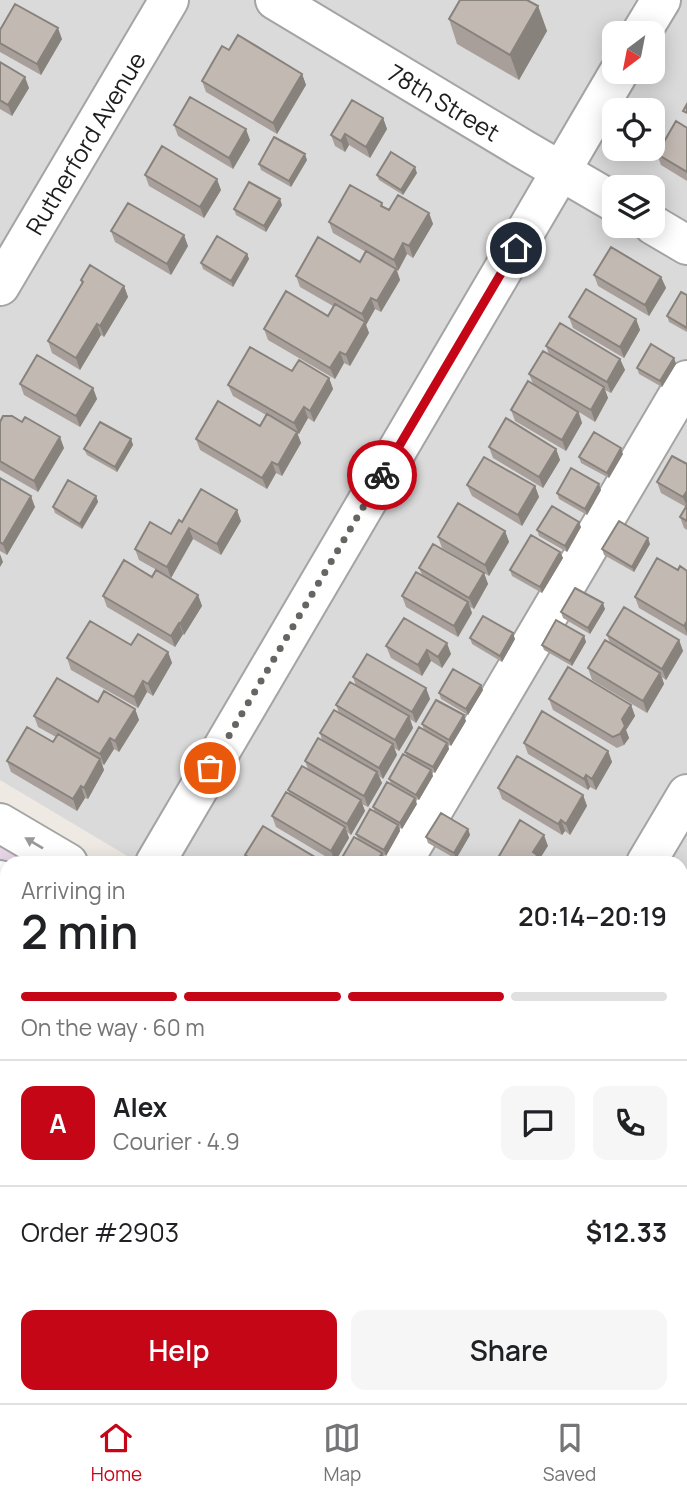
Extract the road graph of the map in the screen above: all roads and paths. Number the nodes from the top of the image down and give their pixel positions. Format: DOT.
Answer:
graph roads {
  1 [pos="169,0"];
  2 [pos="275,0"];
  3 [pos="661,0"];
  4 [pos="648,21"];
  5 [pos="612,84"];
  6 [pos="560,172"];
  7 [pos="602,195"];
  8 [pos="665,232"];
  9 [pos="687,246"];
  10 [pos="0,286"];
  11 [pos="687,380"];
  12 [pos="687,794"];
  13 [pos="0,823"];
  14 [pos="56,856"];
  15 [pos="159,856"];
  16 [pos="406,856"];
  17 [pos="650,856"];
  1 -- 10 [label="street, Rutherford Avenue"];
  2 -- 6 [label="street, 78th Street"];
  3 -- 4 [label="street"];
  5 -- 6 [label="street"];
  6 -- 7 [label="street, 78th Street"];
  6 -- 15 [label="street"];
  8 -- 9 [label="street"];
  11 -- 16 [label="street"];
  12 -- 17 [label="street"];
  14 -- 13 [label="street, one-way"];
}
